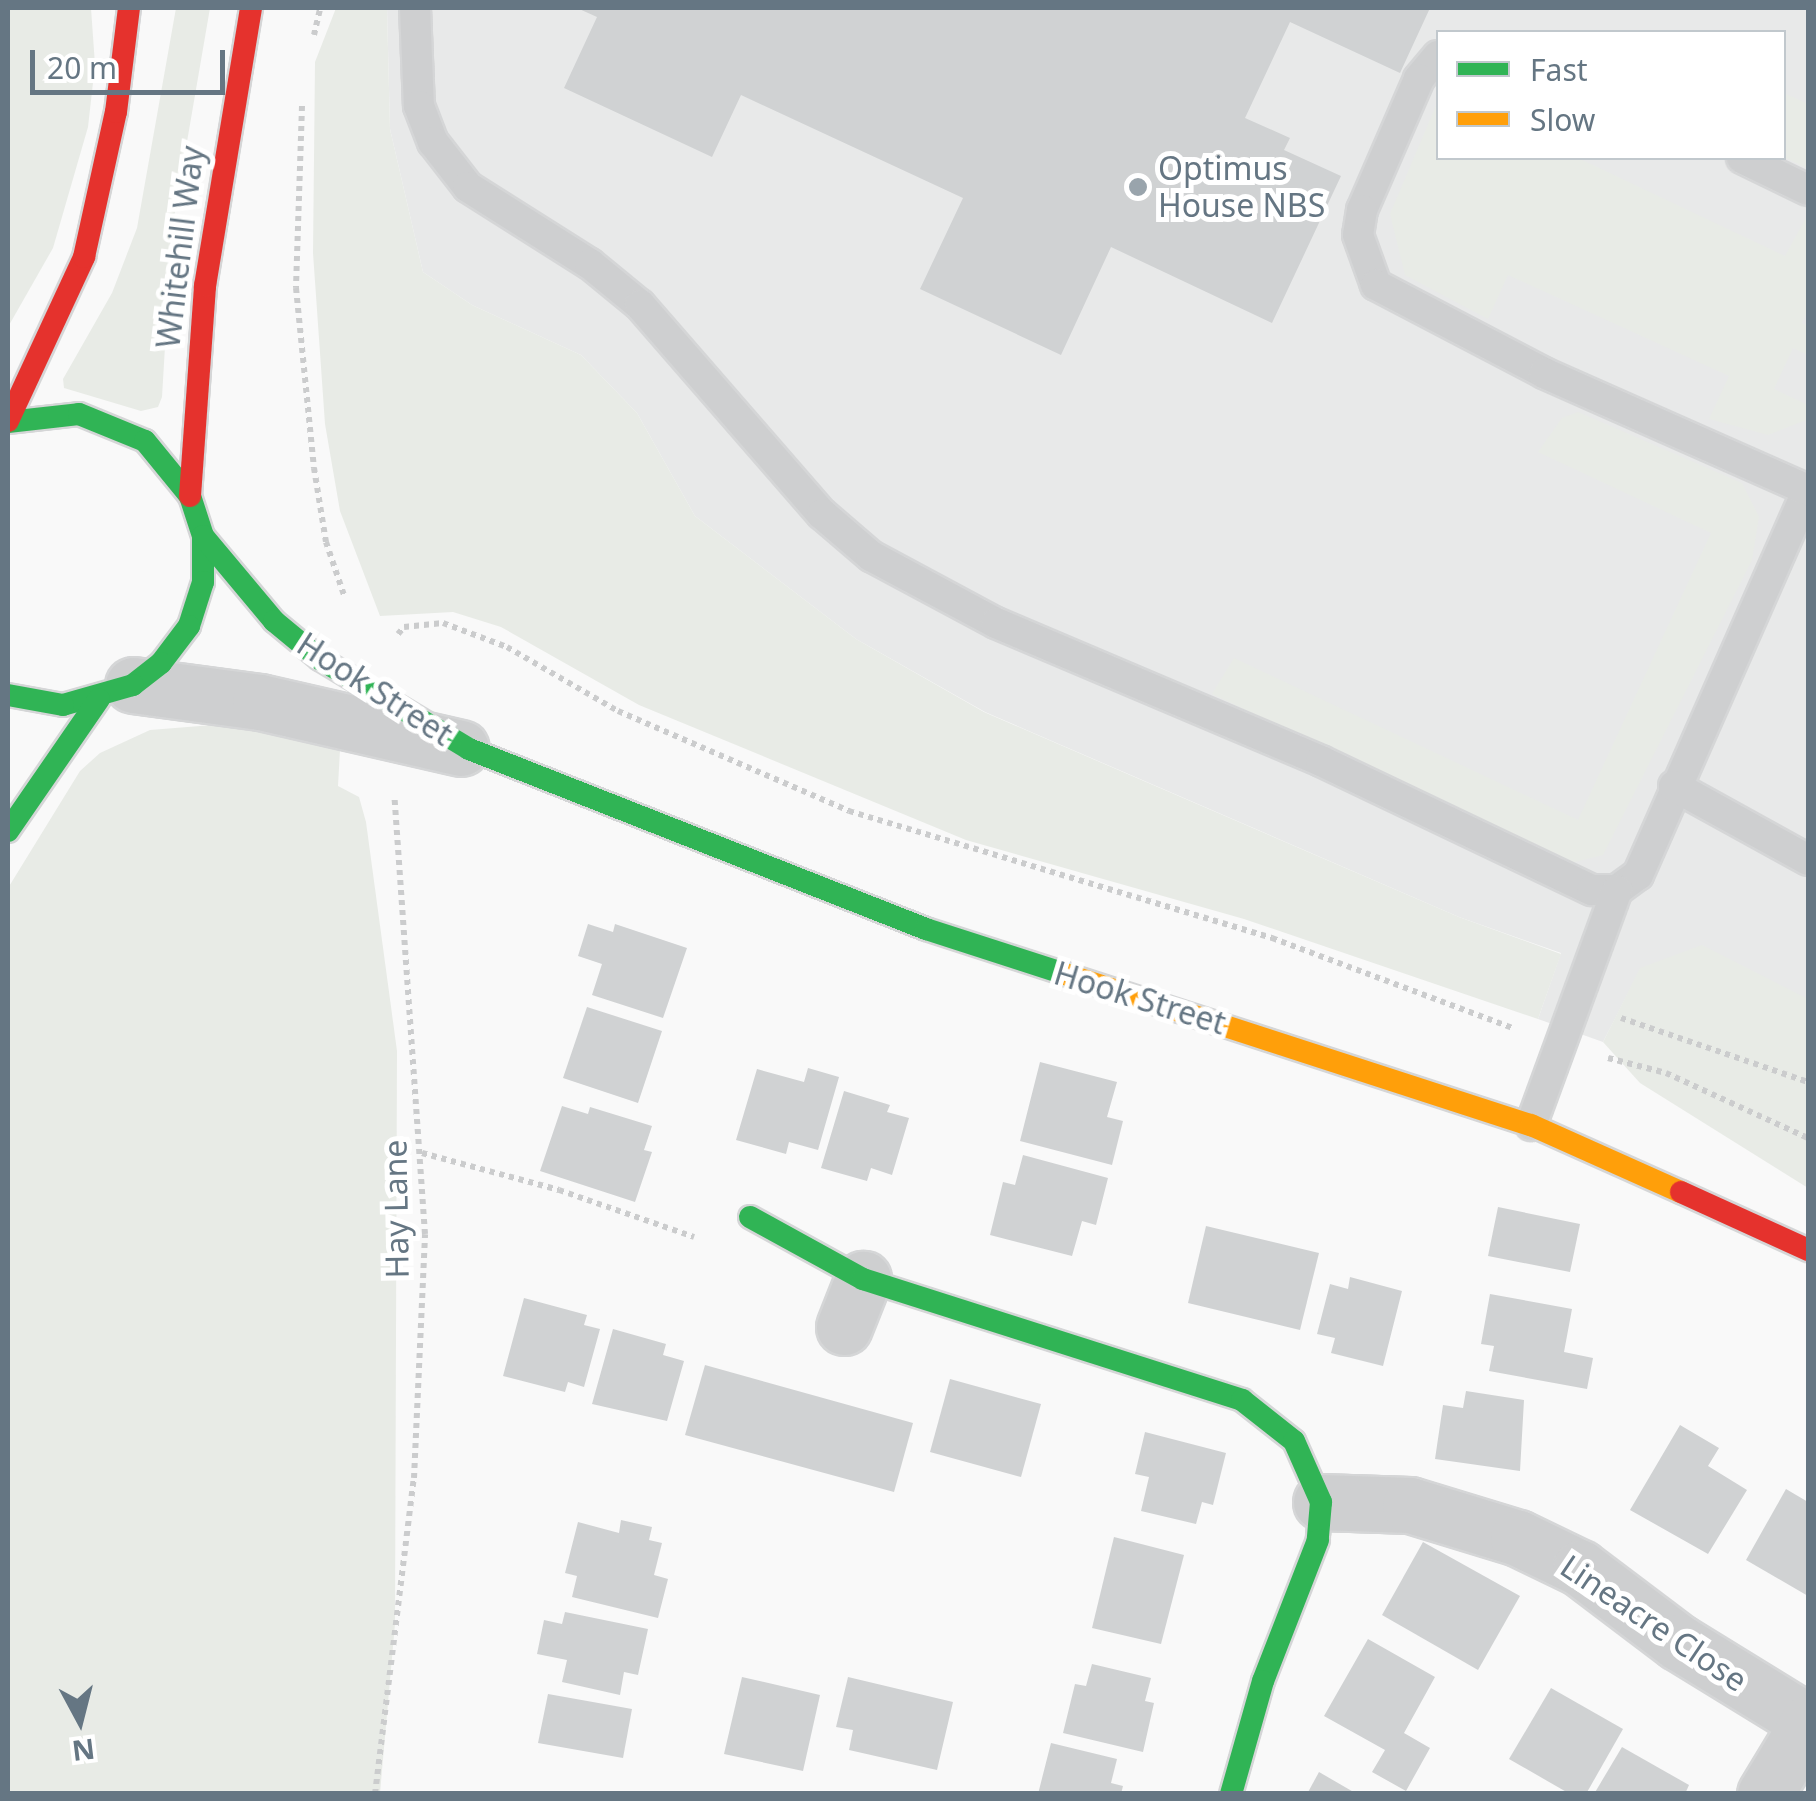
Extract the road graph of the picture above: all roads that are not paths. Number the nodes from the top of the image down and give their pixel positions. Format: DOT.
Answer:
graph roads {
  1 [pos="129,8"];
  2 [pos="251,8"];
  3 [pos="414,8"];
  4 [pos="1436,59"];
  5 [pos="1746,160"];
  6 [pos="1808,190"];
  7 [pos="8,422"];
  8 [pos="1808,490"];
  9 [pos="190,496"];
  10 [pos="203,536"];
  11 [pos="116,692"];
  12 [pos="8,695"];
  13 [pos="367,710"];
  14 [pos="469,749"];
  15 [pos="1674,786"];
  16 [pos="8,831"];
  17 [pos="1808,860"];
  18 [pos="1617,890"];
  19 [pos="1531,1125"];
  20 [pos="750,1218"];
  21 [pos="1808,1250"];
  22 [pos="1321,1502"];
  23 [pos="1808,1722"];
  24 [pos="1231,1794"];
  25 [pos="1766,1794"];
  1 -- 7 [label="street"];
  2 -- 9 [label="street, Whitehill Way"];
  3 -- 18 [label="lane"];
  4 -- 8 [label="lane"];
  5 -- 6 [label="lane"];
  7 -- 9 [label="street"];
  8 -- 15 [label="lane"];
  9 -- 10 [label="street"];
  10 -- 11 [label="street"];
  10 -- 13 [label="street, Hook Street"];
  11 -- 12 [label="street"];
  11 -- 13 [label="street, Hook Street"];
  11 -- 16 [label="street"];
  13 -- 14 [label="street, Hook Street"];
  14 -- 19 [label="street, Hook Street"];
  15 -- 17 [label="lane"];
  15 -- 18 [label="lane"];
  18 -- 19 [label="lane"];
  19 -- 21 [label="street, Hook Street"];
  20 -- 22 [label="street"];
  22 -- 23 [label="street, Lineacre Close"];
  22 -- 24 [label="street"];
  23 -- 25 [label="street, Lineacre Close"];
}
